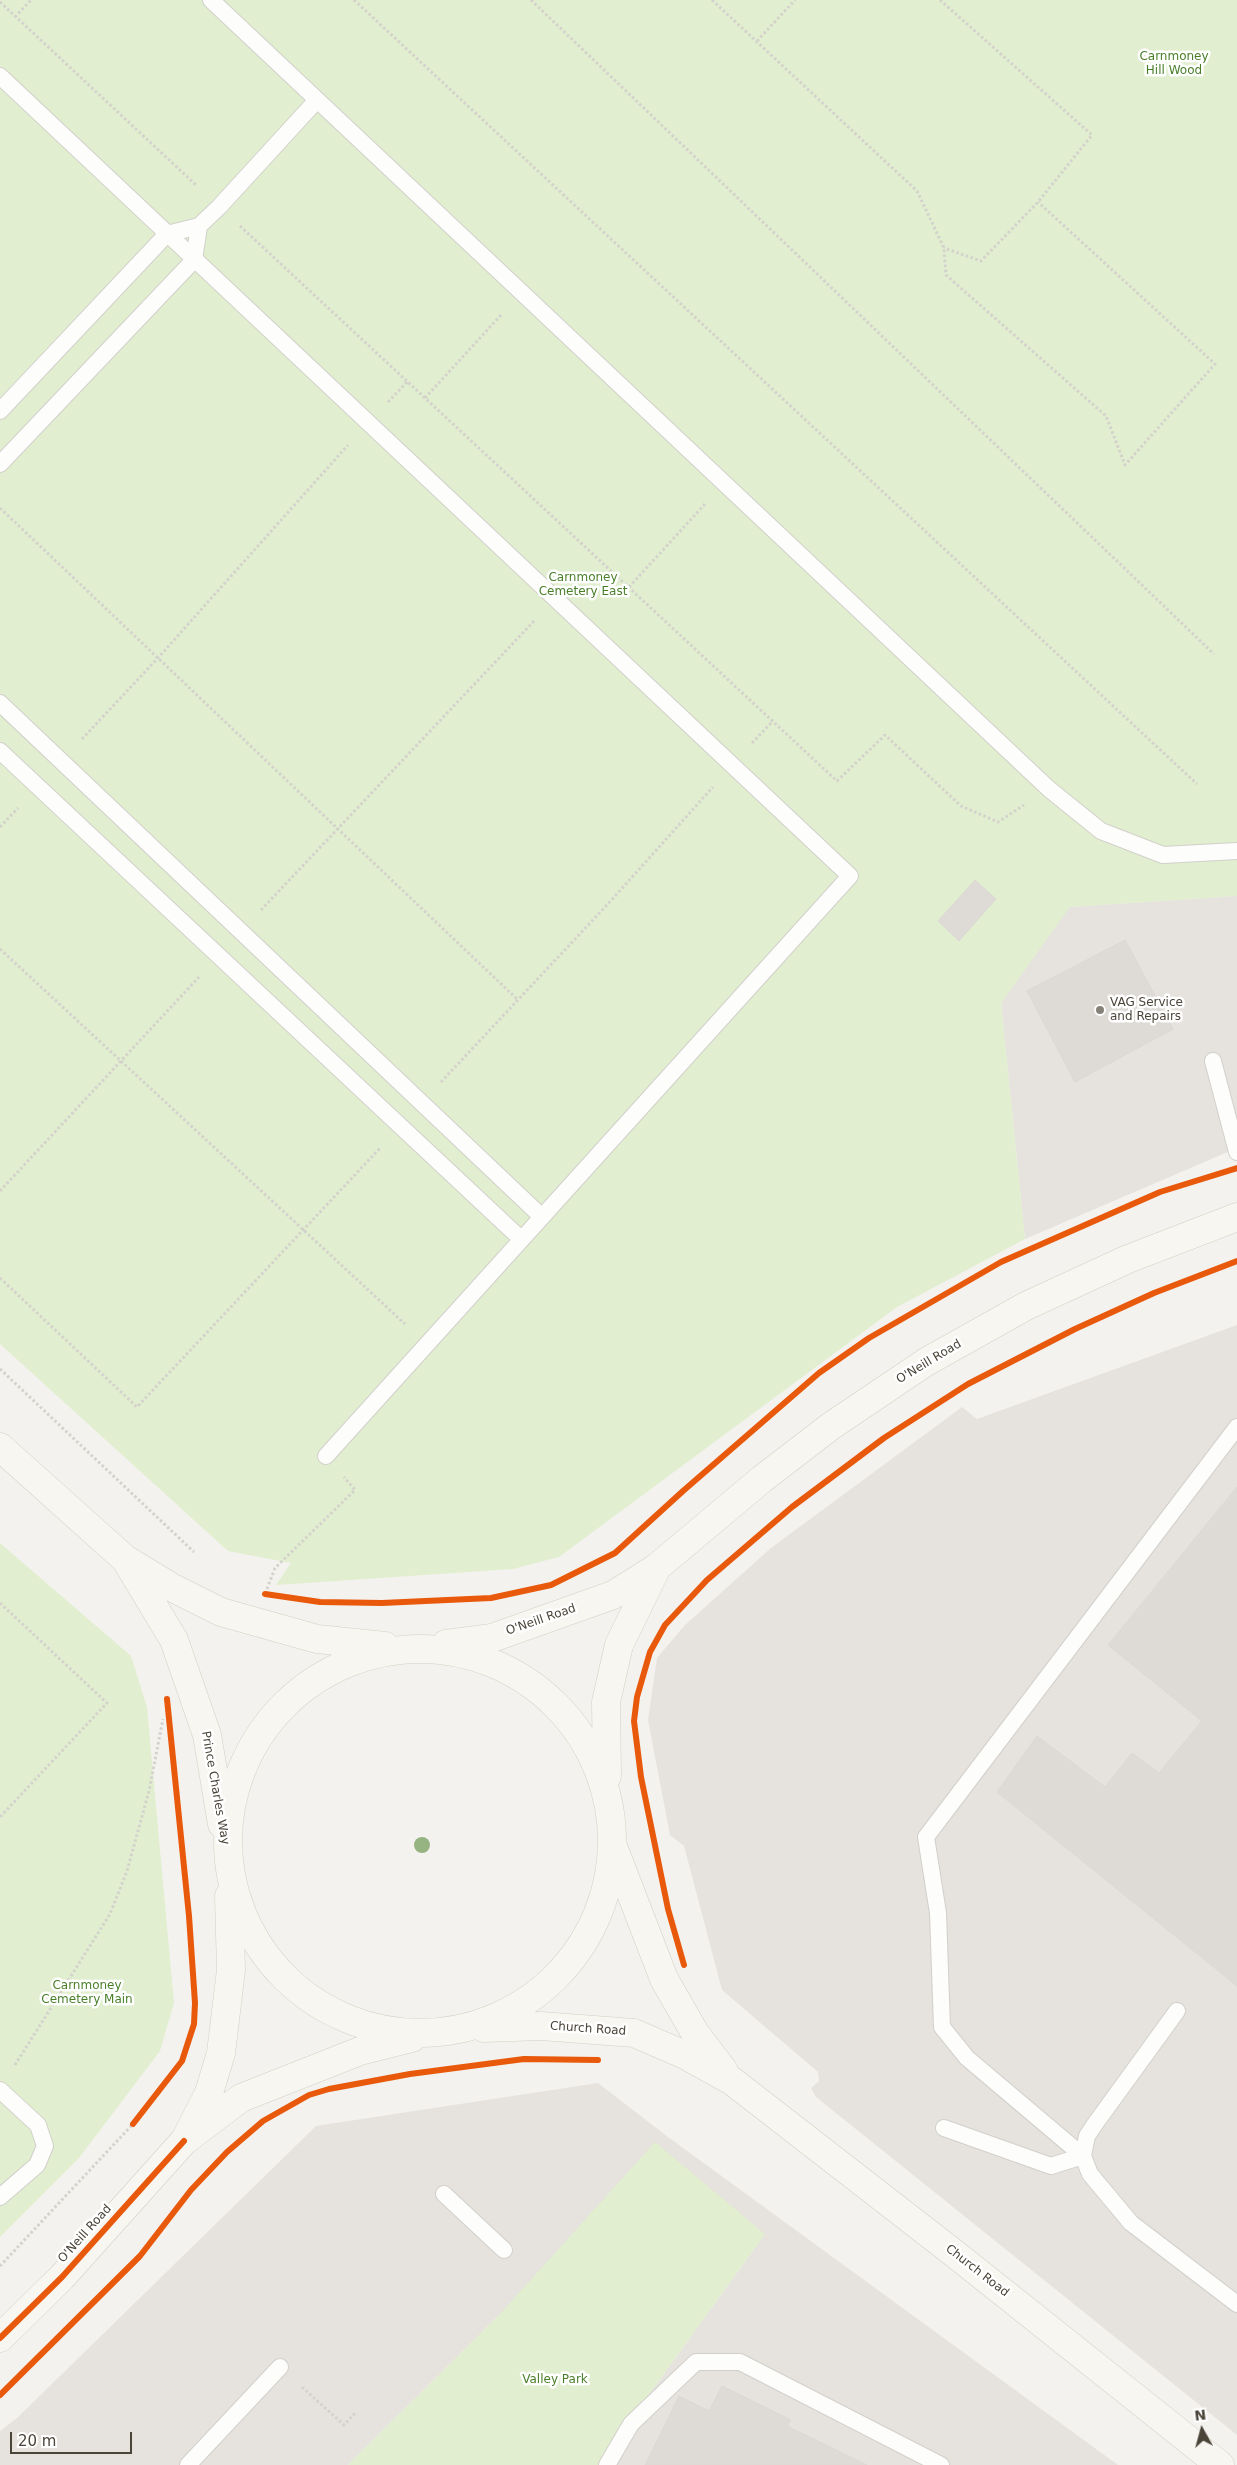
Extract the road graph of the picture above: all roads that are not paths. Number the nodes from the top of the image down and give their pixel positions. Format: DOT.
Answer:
graph roads {
  1 [pos="211,0"];
  2 [pos="0,76"];
  3 [pos="317,100"];
  4 [pos="199,226"];
  5 [pos="167,234"];
  6 [pos="194,260"];
  7 [pos="0,411"];
  8 [pos="0,464"];
  9 [pos="0,703"];
  10 [pos="0,751"];
  11 [pos="1237,851"];
  12 [pos="1213,1062"];
  13 [pos="1237,1152"];
  14 [pos="542,1217"];
  15 [pos="1237,1217"];
  16 [pos="521,1239"];
  17 [pos="1237,1427"];
  18 [pos="0,1447"];
  19 [pos="326,1456"];
  20 [pos="125,1559"];
  21 [pos="656,1568"];
  22 [pos="415,1648"];
  23 [pos="608,1795"];
  24 [pos="613,1845"];
  25 [pos="228,1861"];
  26 [pos="1177,2011"];
  27 [pos="462,2028"];
  28 [pos="435,2032"];
  29 [pos="732,2081"];
  30 [pos="0,2090"];
  31 [pos="944,2128"];
  32 [pos="184,2141"];
  33 [pos="1082,2156"];
  34 [pos="444,2194"];
  35 [pos="0,2198"];
  36 [pos="504,2250"];
  37 [pos="1237,2304"];
  38 [pos="0,2338"];
  39 [pos="280,2367"];
  40 [pos="188,2465"];
  41 [pos="607,2465"];
  42 [pos="941,2465"];
  43 [pos="1220,2465"];
  1 -- 3 [label="lane"];
  2 -- 5 [label="lane"];
  3 -- 4 [label="lane"];
  3 -- 11 [label="lane"];
  4 -- 5 [label="lane"];
  4 -- 6 [label="lane"];
  5 -- 6 [label="lane"];
  5 -- 7 [label="lane"];
  6 -- 8 [label="lane"];
  6 -- 14 [label="lane"];
  9 -- 14 [label="lane"];
  10 -- 16 [label="lane"];
  12 -- 13 [label="lane"];
  14 -- 16 [label="lane"];
  15 -- 21 [label="main road, O'Neill Road"];
  16 -- 19 [label="lane"];
  17 -- 33 [label="lane"];
  18 -- 20 [label="main road, Prince Charles Way"];
  20 -- 22 [label="main road, Prince Charles Way"];
  20 -- 25 [label="main road, Prince Charles Way"];
  21 -- 22 [label="main road, O'Neill Road"];
  21 -- 23 [label="main road, O'Neill Road"];
  22 -- 23 [label="main road"];
  22 -- 25 [label="main road"];
  23 -- 24 [label="main road"];
  24 -- 27 [label="main road"];
  24 -- 29 [label="main road, Church Road"];
  25 -- 28 [label="main road"];
  25 -- 32 [label="main road, O'Neill Road"];
  26 -- 33 [label="lane"];
  27 -- 28 [label="main road"];
  27 -- 29 [label="main road, Church Road"];
  28 -- 32 [label="main road, O'Neill Road"];
  29 -- 43 [label="main road, Church Road"];
  30 -- 35 [label="lane"];
  31 -- 33 [label="lane"];
  32 -- 38 [label="main road, O'Neill Road"];
  33 -- 37 [label="lane"];
  34 -- 36 [label="lane"];
  39 -- 40 [label="lane"];
  41 -- 42 [label="lane"];
}
